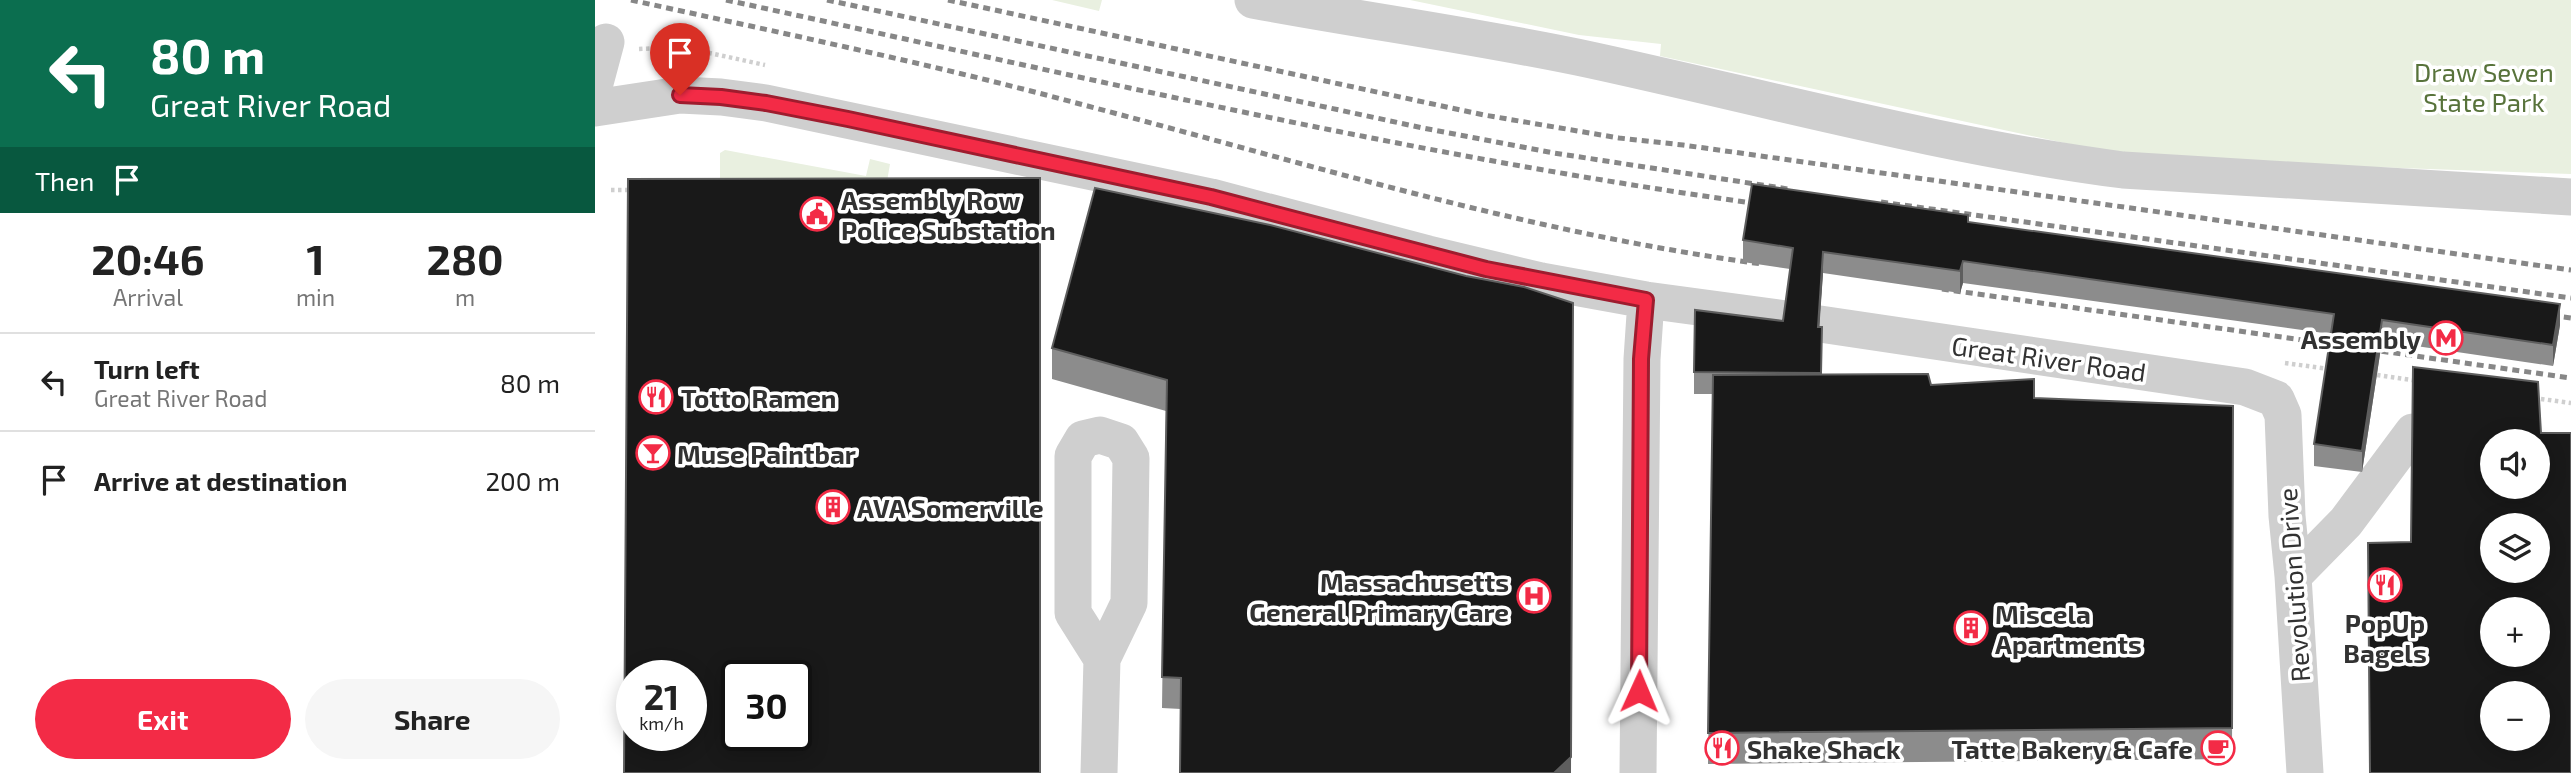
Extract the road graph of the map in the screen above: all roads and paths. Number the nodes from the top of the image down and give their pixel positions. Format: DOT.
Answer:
graph roads {
  1 [pos="1252,0"];
  2 [pos="606,42"];
  3 [pos="595,83"];
  4 [pos="595,108"];
  5 [pos="611,190"];
  6 [pos="638,190"];
  7 [pos="2571,197"];
  8 [pos="1646,300"];
  9 [pos="2377,375"];
  10 [pos="2421,382"];
  11 [pos="2530,397"];
  12 [pos="2276,399"];
  13 [pos="2571,403"];
  14 [pos="2413,432"];
  15 [pos="2293,576"];
  16 [pos="1102,659"];
  17 [pos="1099,773"];
  18 [pos="1638,773"];
  19 [pos="2305,773"];
  1 -- 7 [label="street"];
  2 -- 3 [label="street"];
  4 -- 8 [label="street, Great River Road"];
  5 -- 6 [label="path"];
  8 -- 12 [label="street, Great River Road"];
  8 -- 18 [label="street"];
  9 -- 10 [label="path"];
  11 -- 13 [label="path"];
  12 -- 15 [label="street, Revolution Drive"];
  14 -- 15 [label="street"];
  15 -- 19 [label="street, Revolution Drive"];
  16 -- 16 [label="street"];
  16 -- 17 [label="street"];
}
